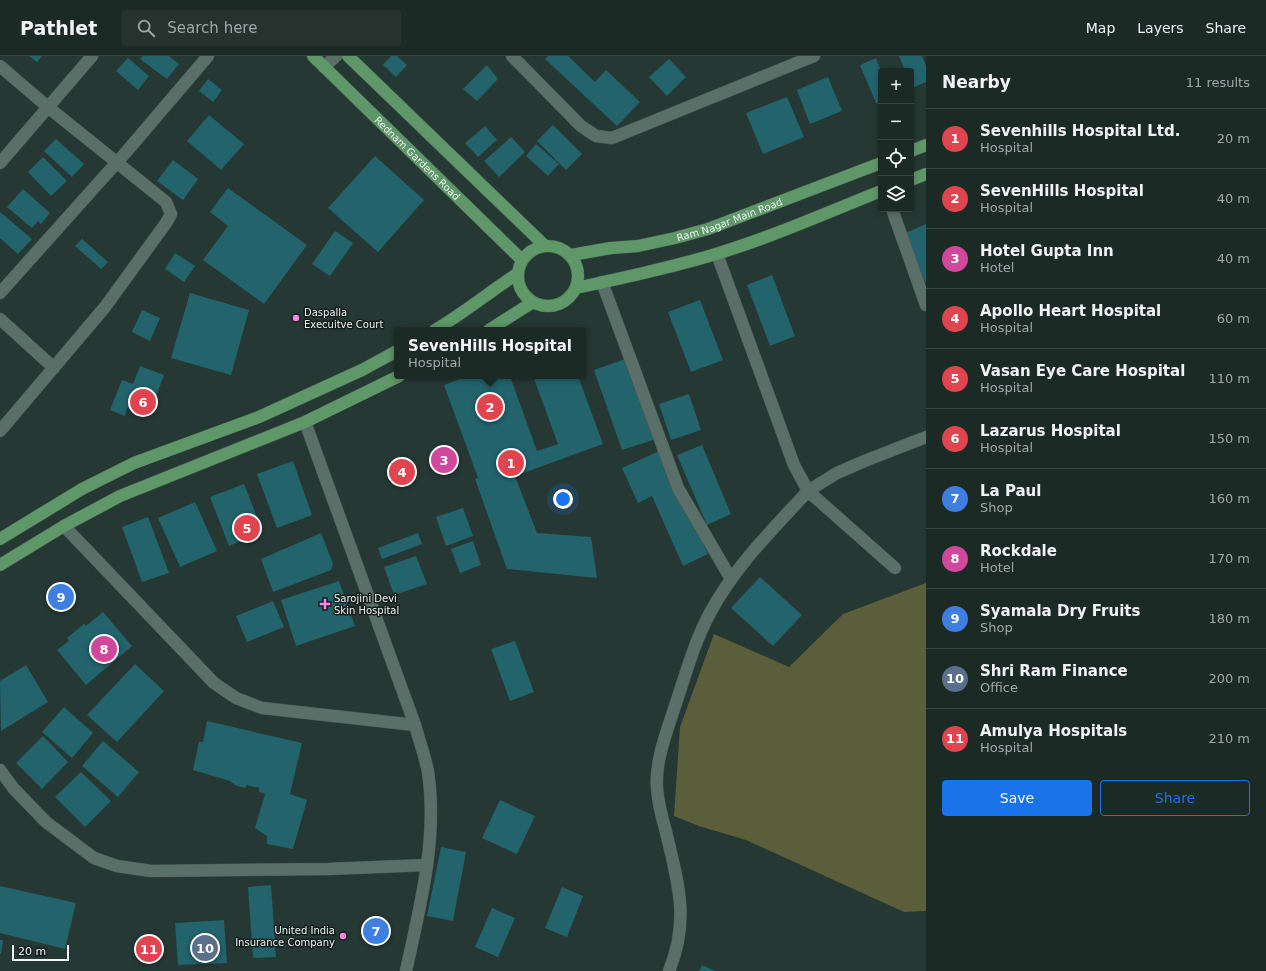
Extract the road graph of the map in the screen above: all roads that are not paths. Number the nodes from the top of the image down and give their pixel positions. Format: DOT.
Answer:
graph roads {
  1 [pos="92,56"];
  2 [pos="208,56"];
  3 [pos="313,56"];
  4 [pos="336,56"];
  5 [pos="348,56"];
  6 [pos="512,56"];
  7 [pos="814,56"];
  8 [pos="0,66"];
  9 [pos="324,66"];
  10 [pos="49,108"];
  11 [pos="926,145"];
  12 [pos="914,150"];
  13 [pos="0,163"];
  14 [pos="117,163"];
  15 [pos="878,164"];
  16 [pos="926,174"];
  17 [pos="914,179"];
  18 [pos="878,192"];
  19 [pos="893,212"];
  20 [pos="544,245"];
  21 [pos="717,254"];
  22 [pos="571,255"];
  23 [pos="522,260"];
  24 [pos="517,274"];
  25 [pos="602,282"];
  26 [pos="576,288"];
  27 [pos="0,293"];
  28 [pos="533,302"];
  29 [pos="926,305"];
  30 [pos="0,319"];
  31 [pos="440,327"];
  32 [pos="494,327"];
  33 [pos="394,353"];
  34 [pos="54,368"];
  35 [pos="394,378"];
  36 [pos="306,422"];
  37 [pos="0,431"];
  38 [pos="926,437"];
  39 [pos="808,491"];
  40 [pos="64,526"];
  41 [pos="0,539"];
  42 [pos="0,565"];
  43 [pos="895,568"];
  44 [pos="731,579"];
  45 [pos="415,725"];
  46 [pos="0,770"];
  47 [pos="427,865"];
  48 [pos="406,971"];
  49 [pos="669,971"];
  1 -- 10 [label="street"];
  2 -- 14 [label="street"];
  3 -- 9 [label="main road, Rednam Gardens Road"];
  4 -- 9 [label="street"];
  5 -- 20 [label="main road"];
  6 -- 7 [label="street"];
  8 -- 10 [label="street"];
  9 -- 23 [label="main road, Rednam Gardens Road"];
  10 -- 13 [label="street"];
  10 -- 14 [label="street"];
  11 -- 12 [label="main road"];
  14 -- 27 [label="street"];
  14 -- 34 [label="street"];
  15 -- 22 [label="main road, Ram Nagar Main Road"];
  16 -- 17 [label="main road"];
  18 -- 21 [label="main road"];
  19 -- 29 [label="street"];
  20 -- 22 [label="main road"];
  20 -- 23 [label="main road"];
  21 -- 25 [label="main road"];
  21 -- 39 [label="street"];
  22 -- 26 [label="main road"];
  23 -- 24 [label="main road"];
  24 -- 28 [label="main road"];
  24 -- 31 [label="main road"];
  25 -- 26 [label="main road"];
  25 -- 44 [label="street"];
  26 -- 28 [label="main road"];
  28 -- 32 [label="main road"];
  30 -- 34 [label="street"];
  33 -- 41 [label="main road"];
  34 -- 37 [label="street"];
  35 -- 36 [label="main road"];
  36 -- 40 [label="main road"];
  36 -- 45 [label="street"];
  38 -- 39 [label="street"];
  39 -- 43 [label="street"];
  39 -- 44 [label="street"];
  40 -- 42 [label="main road"];
  40 -- 45 [label="street"];
  44 -- 49 [label="street"];
  45 -- 47 [label="street"];
  46 -- 47 [label="street"];
  47 -- 48 [label="street"];
}
